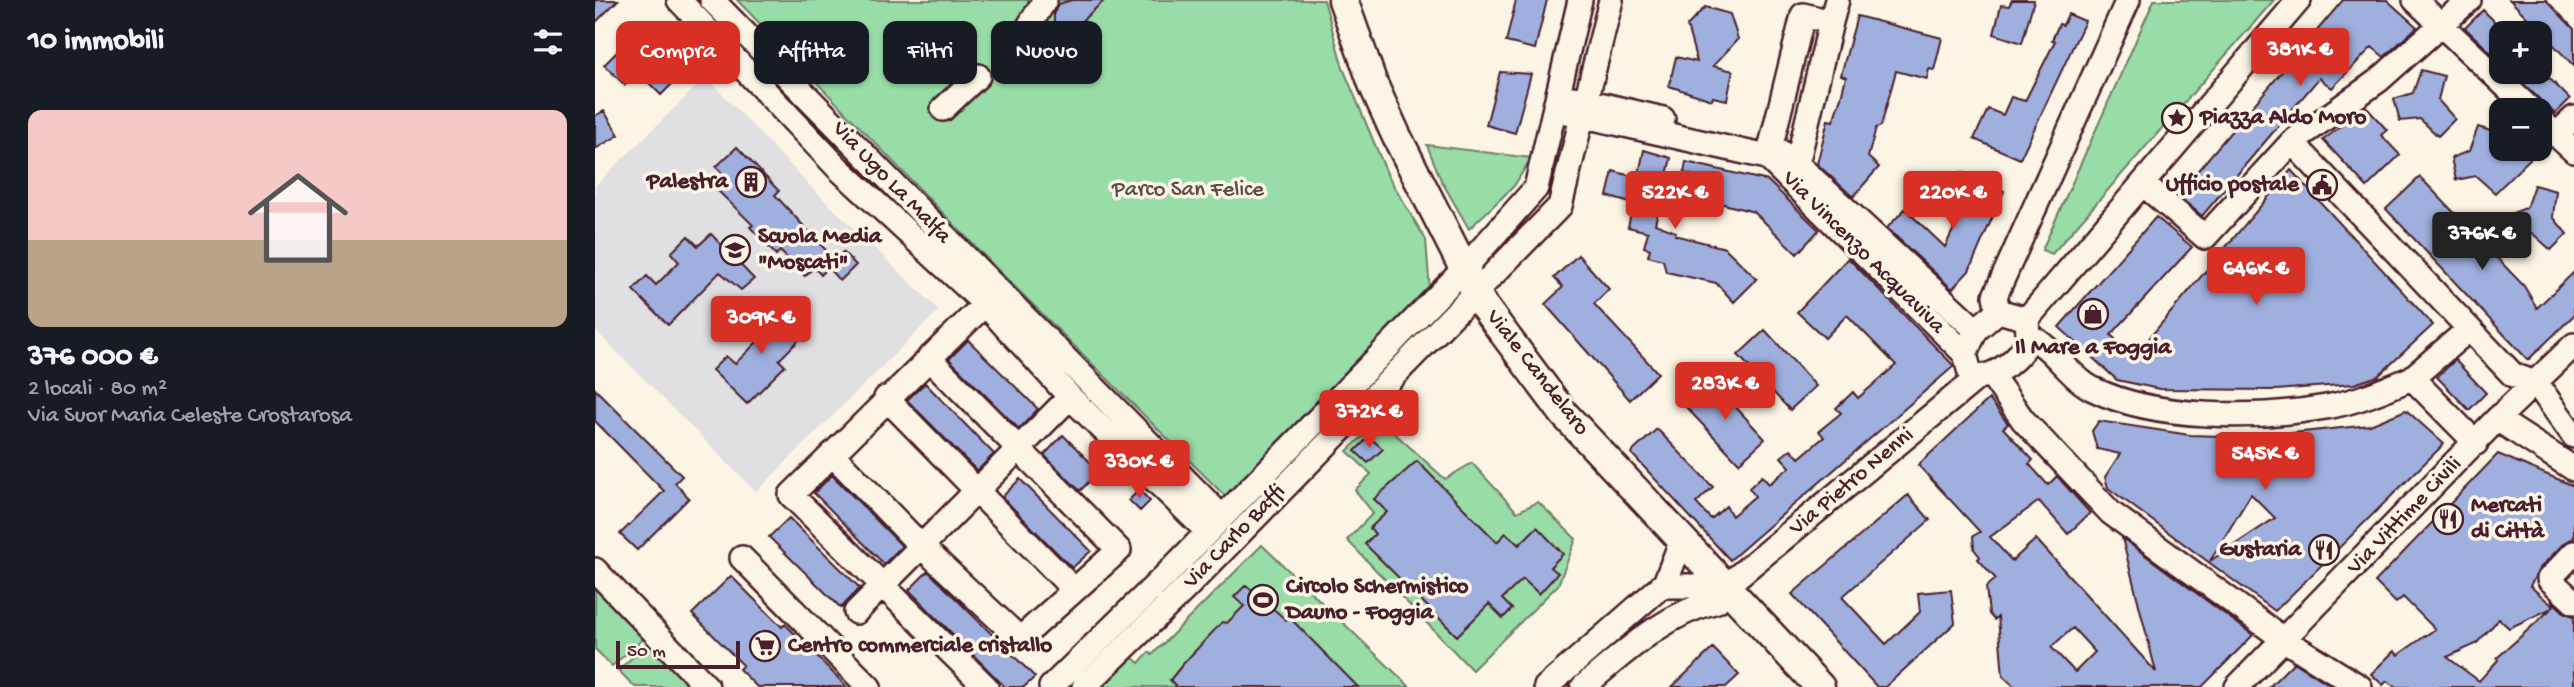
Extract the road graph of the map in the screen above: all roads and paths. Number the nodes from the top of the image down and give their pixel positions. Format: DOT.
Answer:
graph roads {
  1 [pos="679,0"];
  2 [pos="712,0"];
  3 [pos="1045,0"];
  4 [pos="1343,0"];
  5 [pos="1580,0"];
  6 [pos="1611,0"];
  7 [pos="1837,0"];
  8 [pos="2127,0"];
  9 [pos="2299,0"];
  10 [pos="2415,0"];
  11 [pos="2469,0"];
  12 [pos="1033,21"];
  13 [pos="1831,22"];
  14 [pos="2442,26"];
  15 [pos="754,43"];
  16 [pos="978,76"];
  17 [pos="772,84"];
  18 [pos="793,84"];
  19 [pos="764,91"];
  20 [pos="2518,98"];
  21 [pos="1556,102"];
  22 [pos="943,109"];
  23 [pos="1584,109"];
  24 [pos="2574,118"];
  25 [pos="2552,131"];
  26 [pos="2556,135"];
  27 [pos="2292,142"];
  28 [pos="1772,145"];
  29 [pos="2574,152"];
  30 [pos="1791,170"];
  31 [pos="2143,184"];
  32 [pos="1470,282"];
  33 [pos="991,298"];
  34 [pos="1998,311"];
  35 [pos="2027,327"];
  36 [pos="1976,330"];
  37 [pos="2468,330"];
  38 [pos="2574,345"];
  39 [pos="1965,354"];
  40 [pos="929,358"];
  41 [pos="1985,377"];
  42 [pos="2412,379"];
  43 [pos="2536,383"];
  44 [pos="1070,397"];
  45 [pos="886,398"];
  46 [pos="2497,419"];
  47 [pos="2574,436"];
  48 [pos="2476,443"];
  49 [pos="1019,449"];
  50 [pos="1138,451"];
  51 [pos="832,454"];
  52 [pos="2569,459"];
  53 [pos="1248,489"];
  54 [pos="975,490"];
  55 [pos="1265,505"];
  56 [pos="1214,523"];
  57 [pos="1682,540"];
  58 [pos="921,546"];
  59 [pos="1191,548"];
  60 [pos="2574,553"];
  61 [pos="742,558"];
  62 [pos="1210,562"];
  63 [pos="595,570"];
  64 [pos="884,584"];
  65 [pos="1662,586"];
  66 [pos="1726,586"];
  67 [pos="1073,589"];
  68 [pos="2574,602"];
  69 [pos="856,612"];
  70 [pos="2286,640"];
  71 [pos="707,687"];
  72 [pos="869,687"];
  73 [pos="986,687"];
  74 [pos="1051,687"];
  75 [pos="1084,687"];
  76 [pos="1546,687"];
  77 [pos="1583,687"];
  78 [pos="1820,687"];
  79 [pos="2237,687"];
  80 [pos="2360,687"];
  1 -- 19 [label="street, Via Ugo La Malfa"];
  2 -- 15 [label="street, Via Ugo La Malfa"];
  3 -- 12 [label="street"];
  4 -- 32 [label="main road, Viale Candelaro"];
  5 -- 21 [label="street, Via Carlo Baffi"];
  6 -- 23 [label="street, Via Carlo Baffi"];
  7 -- 13 [label="street"];
  8 -- 34 [label="street"];
  9 -- 31 [label="street"];
  10 -- 14 [label="street"];
  11 -- 14 [label="street"];
  13 -- 28 [label="street"];
  13 -- 30 [label="street"];
  14 -- 20 [label="street"];
  14 -- 27 [label="street"];
  16 -- 22 [label="street"];
  17 -- 19 [label="street"];
  18 -- 33 [label="street, Via Ugo La Malfa"];
  19 -- 33 [label="street, Via Ugo La Malfa"];
  21 -- 23 [label="street, Via Vincenzo Acquaviva"];
  21 -- 32 [label="street, Via Carlo Baffi"];
  23 -- 28 [label="street, Via Vincenzo Acquaviva"];
  23 -- 30 [label="street, Via Vincenzo Acquaviva"];
  23 -- 32 [label="street, Via Carlo Baffi"];
  24 -- 26 [label="street"];
  25 -- 26 [label="street"];
  26 -- 29 [label="street"];
  27 -- 31 [label="street"];
  27 -- 37 [label="street"];
  28 -- 30 [label="street, Via Vincenzo Acquaviva"];
  30 -- 36 [label="street, Via Vincenzo Acquaviva"];
  30 -- 39 [label="street, Via Vincenzo Acquaviva"];
  31 -- 35 [label="street"];
  32 -- 53 [label="street, Via Carlo Baffi"];
  32 -- 55 [label="street, Via Carlo Baffi"];
  32 -- 57 [label="main road, Viale Candelaro"];
  33 -- 40 [label="street"];
  33 -- 44 [label="street, Via Ugo La Malfa"];
  33 -- 50 [label="street, Via Ugo La Malfa"];
  34 -- 35 [label="street"];
  34 -- 36 [label="street"];
  35 -- 41 [label="street"];
  35 -- 42 [label="street"];
  36 -- 39 [label="street"];
  37 -- 42 [label="street"];
  37 -- 43 [label="street"];
  38 -- 43 [label="street, Via Vittime Civili"];
  39 -- 41 [label="street"];
  40 -- 45 [label="street"];
  40 -- 49 [label="street"];
  41 -- 66 [label="street, Via Pietro Nenni"];
  41 -- 70 [label="street"];
  42 -- 48 [label="street"];
  43 -- 46 [label="street, Via Vittime Civili"];
  43 -- 47 [label="street"];
  44 -- 49 [label="street"];
  44 -- 50 [label="street, Via Ugo La Malfa"];
  45 -- 51 [label="street"];
  45 -- 54 [label="street"];
  46 -- 48 [label="street, Via Vittime Civili"];
  46 -- 52 [label="street"];
  48 -- 70 [label="street, Via Vittime Civili"];
  49 -- 54 [label="street"];
  49 -- 67 [label="street"];
  50 -- 56 [label="street, Via Ugo La Malfa"];
  51 -- 58 [label="street"];
  51 -- 64 [label="street"];
  53 -- 55 [label="street"];
  53 -- 56 [label="street, Via Carlo Baffi"];
  54 -- 58 [label="street"];
  54 -- 67 [label="street"];
  55 -- 62 [label="street, Via Carlo Baffi"];
  56 -- 59 [label="street, Via Carlo Baffi"];
  57 -- 65 [label="street"];
  57 -- 66 [label="main road, Viale Candelaro"];
  58 -- 64 [label="street"];
  58 -- 67 [label="street"];
  59 -- 62 [label="street"];
  59 -- 74 [label="street, Via Carlo Baffi"];
  60 -- 68 [label="street"];
  61 -- 72 [label="street"];
  62 -- 75 [label="street, Via Carlo Baffi"];
  63 -- 71 [label="street"];
  64 -- 69 [label="street"];
  64 -- 73 [label="street"];
  65 -- 66 [label="street"];
  65 -- 76 [label="street"];
  66 -- 77 [label="street, Via Pietro Nenni"];
  66 -- 78 [label="main road, Viale Candelaro"];
  70 -- 79 [label="street, Via Vittime Civili"];
  70 -- 80 [label="street"];
}
